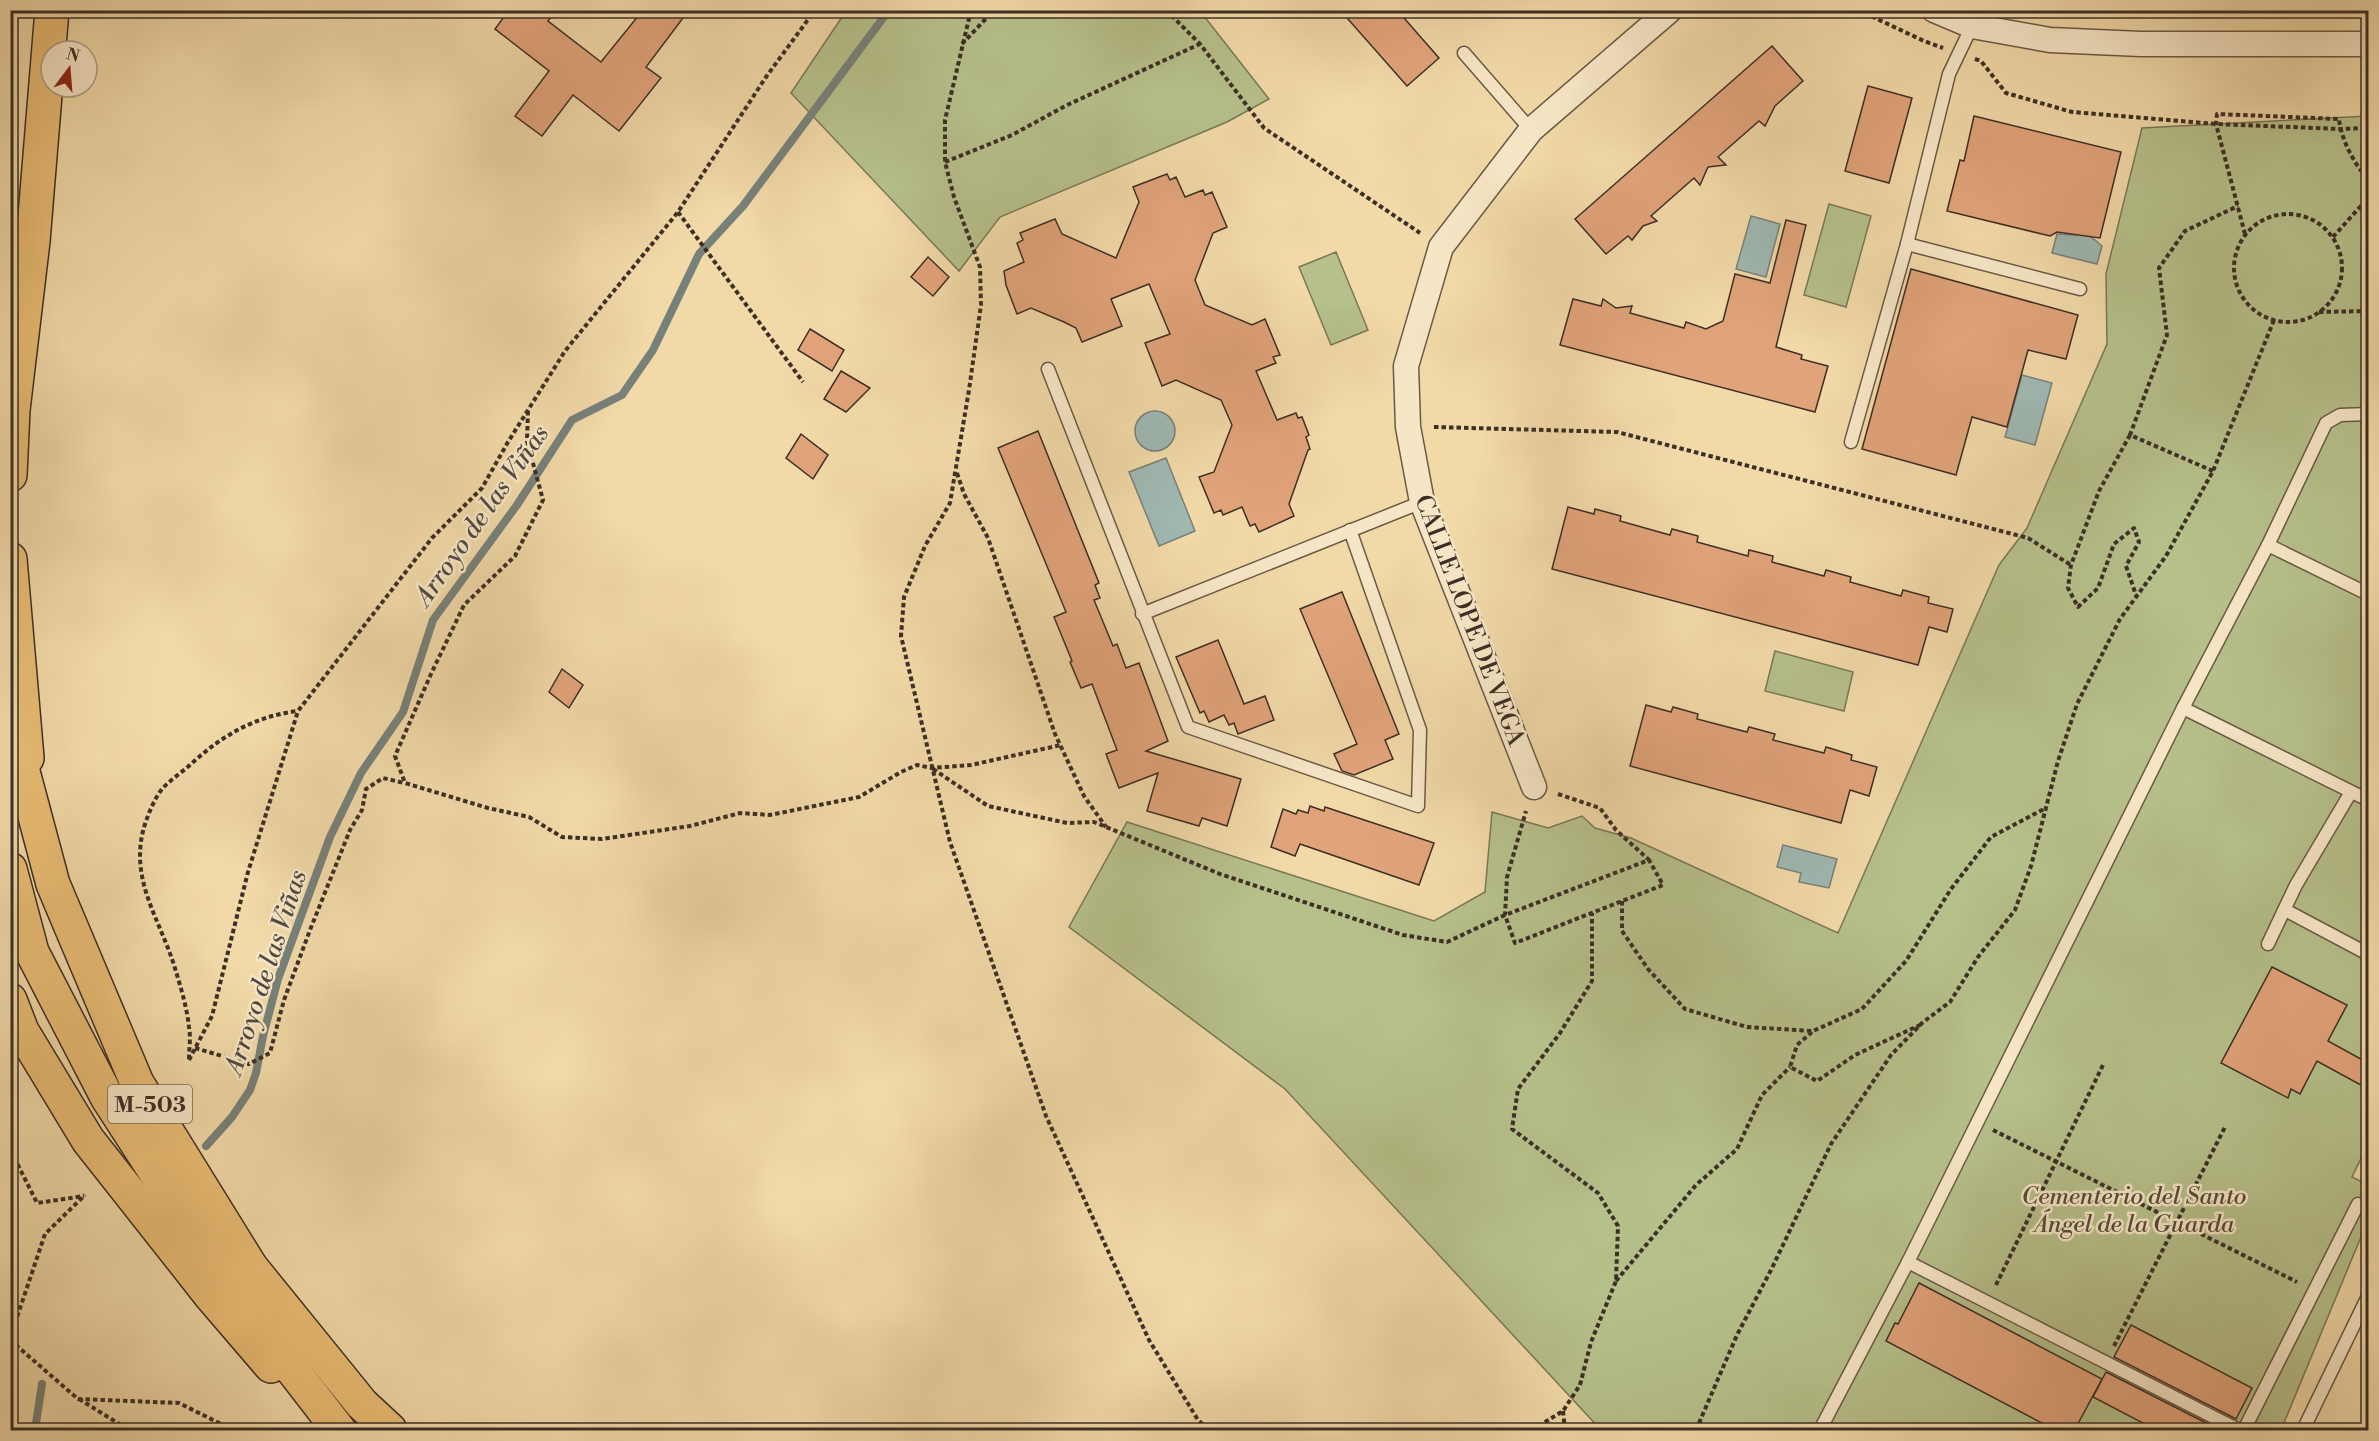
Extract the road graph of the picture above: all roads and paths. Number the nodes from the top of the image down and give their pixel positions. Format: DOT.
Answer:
graph roads {
  1 [pos="52,10"];
  2 [pos="815,10"];
  3 [pos="971,10"];
  4 [pos="994,10"];
  5 [pos="1166,10"];
  6 [pos="1670,10"];
  7 [pos="1858,10"];
  8 [pos="1934,10"];
  9 [pos="1972,26"];
  10 [pos="961,44"];
  11 [pos="1200,44"];
  12 [pos="2368,44"];
  13 [pos="1464,53"];
  14 [pos="1959,53"];
  15 [pos="2216,124"];
  16 [pos="2368,128"];
  17 [pos="2340,129"];
  18 [pos="1531,130"];
  19 [pos="945,162"];
  20 [pos="2368,179"];
  21 [pos="2368,198"];
  22 [pos="2238,206"];
  23 [pos="678,212"];
  24 [pos="2245,234"];
  25 [pos="2333,237"];
  26 [pos="1907,244"];
  27 [pos="1441,247"];
  28 [pos="2079,289"];
  29 [pos="2368,311"];
  30 [pos="2318,312"];
  31 [pos="2274,320"];
  32 [pos="1048,369"];
  33 [pos="803,382"];
  34 [pos="528,410"];
  35 [pos="2368,414"];
  36 [pos="1408,427"];
  37 [pos="2130,435"];
  38 [pos="1851,442"];
  39 [pos="956,471"];
  40 [pos="2213,471"];
  41 [pos="10,475"];
  42 [pos="1422,502"];
  43 [pos="1350,530"];
  44 [pos="2268,545"];
  45 [pos="10,559"];
  46 [pos="2071,565"];
  47 [pos="2368,594"];
  48 [pos="2137,596"];
  49 [pos="1142,614"];
  50 [pos="2183,708"];
  51 [pos="298,711"];
  52 [pos="10,723"];
  53 [pos="1060,745"];
  54 [pos="932,768"];
  55 [pos="405,783"];
  56 [pos="1534,787"];
  57 [pos="2351,792"];
  58 [pos="2368,800"];
  59 [pos="31,801"];
  60 [pos="2044,809"];
  61 [pos="1106,827"];
  62 [pos="1649,860"];
  63 [pos="10,869"];
  64 [pos="1622,901"];
  65 [pos="2285,910"];
  66 [pos="1592,913"];
  67 [pos="1505,915"];
  68 [pos="2268,945"];
  69 [pos="2368,954"];
  70 [pos="10,1000"];
  71 [pos="1922,1023"];
  72 [pos="1813,1031"];
  73 [pos="195,1048"];
  74 [pos="2104,1063"];
  75 [pos="1791,1067"];
  76 [pos="1976,1122"];
  77 [pos="2225,1127"];
  78 [pos="10,1143"];
  79 [pos="12,1156"];
  80 [pos="2056,1162"];
  81 [pos="2358,1204"];
  82 [pos="2178,1223"];
  83 [pos="1908,1262"];
  84 [pos="1616,1281"];
  85 [pos="2314,1290"];
  86 [pos="2368,1296"];
  87 [pos="1988,1302"];
  88 [pos="10,1339"];
  89 [pos="2106,1363"];
  90 [pos="78,1399"];
  91 [pos="1563,1411"];
  92 [pos="129,1431"];
  93 [pos="233,1431"];
  94 [pos="328,1431"];
  95 [pos="339,1431"];
  96 [pos="390,1431"];
  97 [pos="1209,1431"];
  98 [pos="1532,1431"];
  99 [pos="1565,1431"];
  100 [pos="1696,1431"];
  101 [pos="1820,1431"];
  102 [pos="2239,1431"];
  103 [pos="2244,1431"];
  104 [pos="2303,1431"];
  1 -- 41 [label="highway"];
  2 -- 23 [label="path"];
  3 -- 10 [label="path"];
  4 -- 10 [label="path"];
  5 -- 11 [label="path"];
  6 -- 18 [label="street, CALLE LOPE DE VEGA"];
  7 -- 14 [label="path"];
  8 -- 9 [label="street"];
  9 -- 12 [label="street"];
  9 -- 14 [label="lane"];
  10 -- 19 [label="path"];
  11 -- 19 [label="path"];
  11 -- 27 [label="path"];
  13 -- 18 [label="lane"];
  14 -- 15 [label="path"];
  14 -- 26 [label="lane"];
  15 -- 17 [label="path"];
  15 -- 17 [label="path"];
  15 -- 22 [label="path"];
  16 -- 17 [label="path"];
  17 -- 20 [label="path"];
  18 -- 27 [label="street, CALLE LOPE DE VEGA"];
  19 -- 39 [label="path"];
  21 -- 25 [label="path"];
  22 -- 24 [label="path"];
  22 -- 37 [label="path"];
  23 -- 33 [label="path"];
  23 -- 34 [label="path"];
  24 -- 25 [label="path"];
  24 -- 31 [label="path"];
  25 -- 30 [label="path"];
  26 -- 28 [label="lane"];
  26 -- 38 [label="lane"];
  27 -- 36 [label="street, CALLE LOPE DE VEGA"];
  29 -- 30 [label="path"];
  30 -- 31 [label="path"];
  31 -- 40 [label="path"];
  32 -- 49 [label="lane"];
  34 -- 51 [label="path"];
  34 -- 55 [label="path"];
  35 -- 44 [label="lane"];
  36 -- 42 [label="street, CALLE LOPE DE VEGA"];
  36 -- 46 [label="path"];
  37 -- 40 [label="path"];
  37 -- 46 [label="path"];
  39 -- 53 [label="path"];
  39 -- 54 [label="path"];
  40 -- 48 [label="path"];
  42 -- 43 [label="lane"];
  42 -- 56 [label="street, CALLE LOPE DE VEGA"];
  43 -- 49 [label="lane"];
  43 -- 49 [label="lane"];
  44 -- 47 [label="lane"];
  44 -- 50 [label="lane"];
  45 -- 59 [label="highway"];
  46 -- 48 [label="path"];
  48 -- 60 [label="path"];
  50 -- 57 [label="lane"];
  50 -- 76 [label="lane"];
  51 -- 73 [label="path"];
  51 -- 73 [label="path"];
  52 -- 59 [label="highway, M-503"];
  53 -- 54 [label="path"];
  53 -- 61 [label="path"];
  54 -- 55 [label="path"];
  54 -- 61 [label="path"];
  54 -- 97 [label="path"];
  55 -- 73 [label="path"];
  56 -- 62 [label="path"];
  56 -- 67 [label="path"];
  57 -- 58 [label="lane"];
  57 -- 65 [label="lane"];
  59 -- 96 [label="highway, M-503"];
  60 -- 71 [label="path"];
  60 -- 72 [label="path"];
  61 -- 67 [label="path"];
  62 -- 64 [label="path"];
  62 -- 67 [label="path"];
  63 -- 95 [label="highway, M-503"];
  64 -- 66 [label="path"];
  64 -- 72 [label="path"];
  65 -- 68 [label="lane"];
  65 -- 69 [label="lane"];
  66 -- 67 [label="path"];
  66 -- 84 [label="path"];
  70 -- 94 [label="highway"];
  71 -- 75 [label="path"];
  71 -- 100 [label="path"];
  72 -- 75 [label="path"];
  74 -- 80 [label="path"];
  75 -- 84 [label="path"];
  76 -- 80 [label="path"];
  76 -- 83 [label="lane"];
  77 -- 82 [label="path"];
  78 -- 79 [label="path"];
  79 -- 88 [label="path"];
  80 -- 82 [label="path"];
  80 -- 87 [label="path"];
  81 -- 85 [label="lane"];
  82 -- 85 [label="path"];
  82 -- 89 [label="path"];
  83 -- 87 [label="lane"];
  83 -- 101 [label="lane"];
  84 -- 91 [label="path"];
  85 -- 103 [label="lane"];
  86 -- 104 [label="lane"];
  87 -- 89 [label="lane"];
  88 -- 90 [label="path"];
  89 -- 102 [label="lane"];
  90 -- 92 [label="path"];
  90 -- 93 [label="path"];
  91 -- 98 [label="path"];
  91 -- 99 [label="path"];
}
